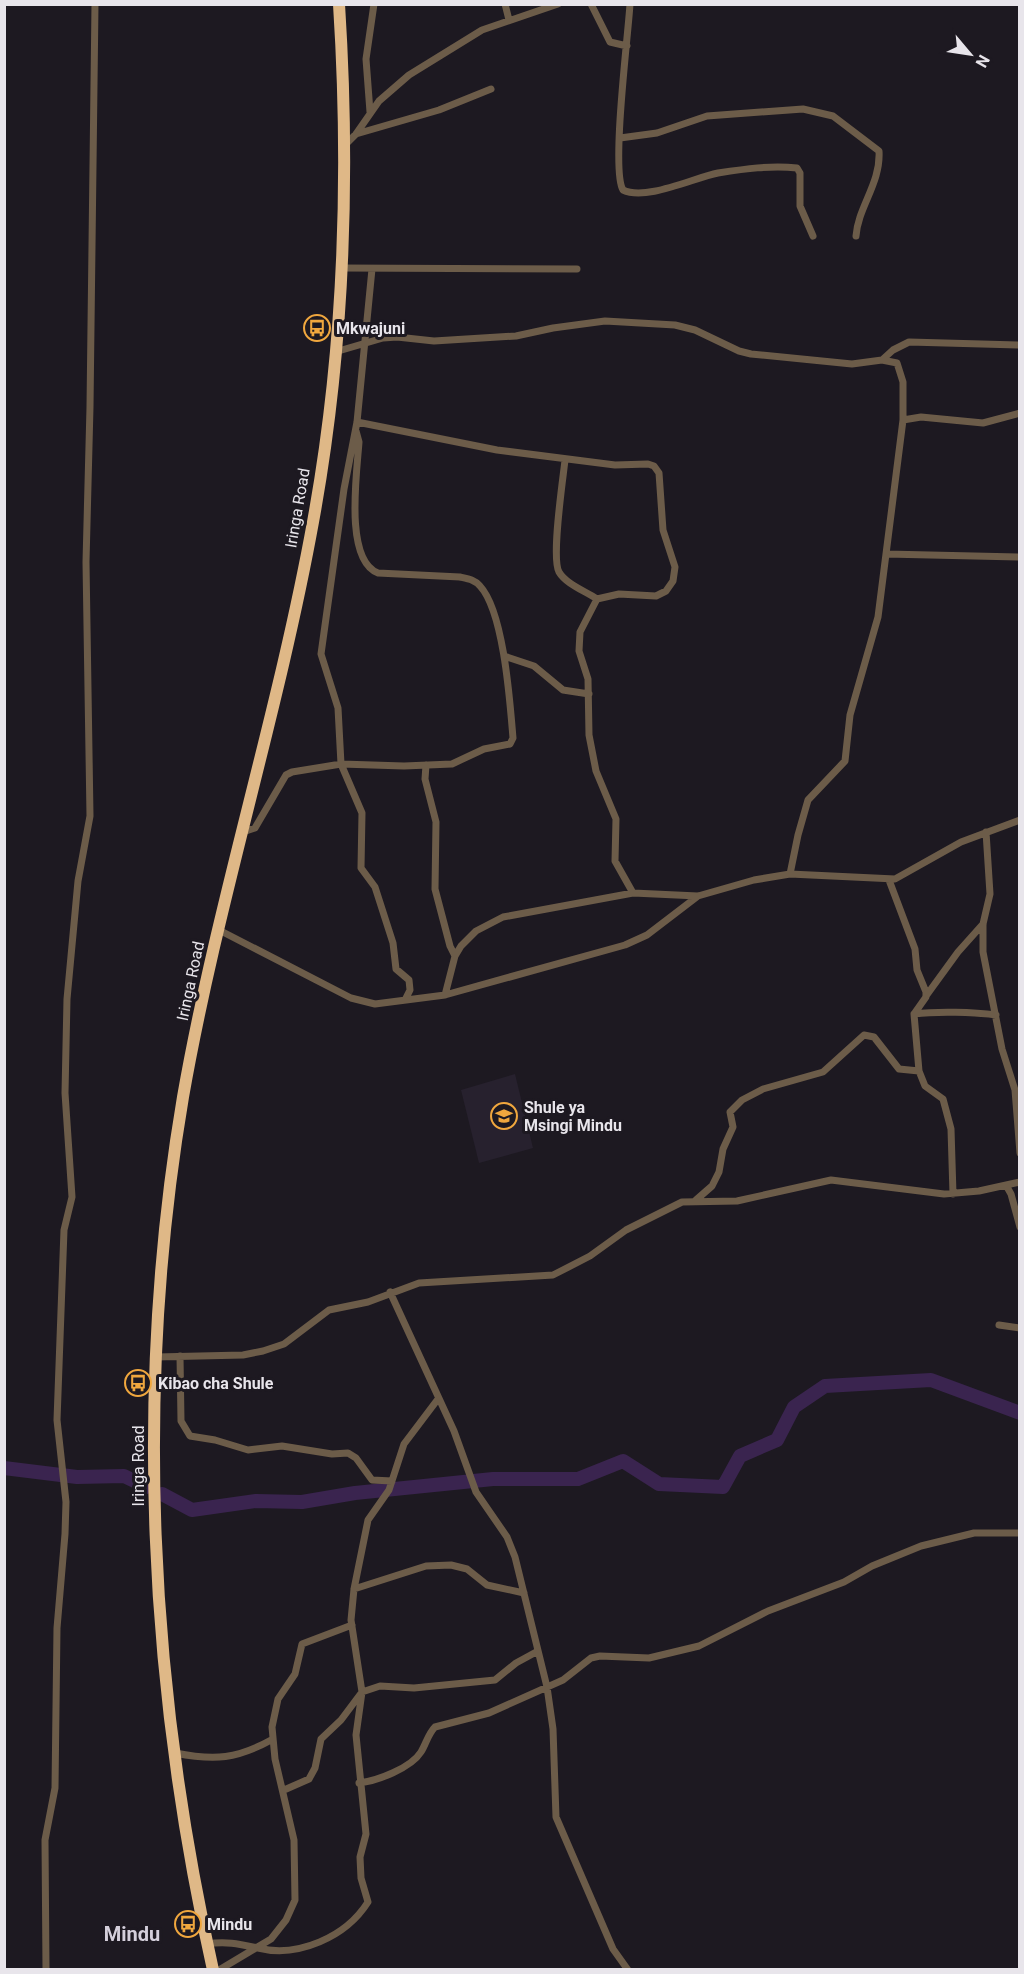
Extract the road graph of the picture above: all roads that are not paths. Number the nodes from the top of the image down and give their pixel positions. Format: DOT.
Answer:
graph roads {
  1 [pos="95,4"];
  2 [pos="339,4"];
  3 [pos="374,4"];
  4 [pos="505,4"];
  5 [pos="558,4"];
  6 [pos="591,4"];
  7 [pos="630,4"];
  8 [pos="509,20"];
  9 [pos="627,46"];
  10 [pos="491,89"];
  11 [pos="370,112"];
  12 [pos="356,134"];
  13 [pos="620,138"];
  14 [pos="344,146"];
  15 [pos="813,236"];
  16 [pos="856,236"];
  17 [pos="340,268"];
  18 [pos="372,269"];
  19 [pos="577,269"];
  20 [pos="364,345"];
  21 [pos="1020,345"];
  22 [pos="335,352"];
  23 [pos="882,360"];
  24 [pos="1020,413"];
  25 [pos="903,420"];
  26 [pos="357,422"];
  27 [pos="356,431"];
  28 [pos="565,459"];
  29 [pos="886,554"];
  30 [pos="1020,557"];
  31 [pos="597,599"];
  32 [pos="504,656"];
  33 [pos="589,694"];
  34 [pos="341,764"];
  35 [pos="426,765"];
  36 [pos="1020,820"];
  37 [pos="243,832"];
  38 [pos="986,832"];
  39 [pos="790,874"];
  40 [pos="889,880"];
  41 [pos="633,893"];
  42 [pos="698,896"];
  43 [pos="982,924"];
  44 [pos="217,929"];
  45 [pos="455,956"];
  46 [pos="445,995"];
  47 [pos="926,996"];
  48 [pos="405,1000"];
  49 [pos="914,1014"];
  50 [pos="996,1015"];
  51 [pos="919,1071"];
  52 [pos="1020,1154"];
  53 [pos="1020,1182"];
  54 [pos="1007,1186"];
  55 [pos="953,1194"];
  56 [pos="696,1200"];
  57 [pos="1020,1227"];
  58 [pos="390,1292"];
  59 [pos="999,1325"];
  60 [pos="1020,1328"];
  61 [pos="180,1356"];
  62 [pos="156,1357"];
  63 [pos="438,1399"];
  64 [pos="392,1481"];
  65 [pos="1020,1533"];
  66 [pos="354,1589"];
  67 [pos="524,1593"];
  68 [pos="352,1625"];
  69 [pos="538,1651"];
  70 [pos="547,1687"];
  71 [pos="362,1692"];
  72 [pos="273,1739"];
  73 [pos="175,1754"];
  74 [pos="359,1783"];
  75 [pos="284,1790"];
  76 [pos="207,1944"];
  77 [pos="258,1948"];
  78 [pos="46,1970"];
  79 [pos="213,1970"];
  80 [pos="219,1970"];
  81 [pos="628,1970"];
  1 -- 78 [label="street"];
  2 -- 14 [label="highway, Iringa Road"];
  3 -- 11 [label="street"];
  4 -- 8 [label="street"];
  5 -- 8 [label="street"];
  6 -- 9 [label="street"];
  7 -- 9 [label="street"];
  8 -- 11 [label="street"];
  9 -- 13 [label="street"];
  10 -- 12 [label="street"];
  11 -- 12 [label="street"];
  12 -- 14 [label="street"];
  13 -- 15 [label="street"];
  13 -- 16 [label="street"];
  14 -- 17 [label="highway, Iringa Road"];
  17 -- 18 [label="street"];
  17 -- 22 [label="highway, Iringa Road"];
  18 -- 19 [label="street"];
  18 -- 20 [label="street"];
  20 -- 22 [label="street"];
  20 -- 23 [label="street"];
  20 -- 26 [label="street"];
  21 -- 23 [label="street"];
  22 -- 37 [label="highway, Iringa Road"];
  23 -- 25 [label="street"];
  24 -- 25 [label="street"];
  25 -- 29 [label="street"];
  26 -- 27 [label="street"];
  26 -- 28 [label="street"];
  27 -- 32 [label="street"];
  27 -- 34 [label="street"];
  28 -- 31 [label="street"];
  28 -- 31 [label="street"];
  29 -- 30 [label="street"];
  29 -- 39 [label="street"];
  31 -- 33 [label="street"];
  32 -- 33 [label="street"];
  32 -- 35 [label="street"];
  33 -- 41 [label="street"];
  34 -- 35 [label="street"];
  34 -- 37 [label="street"];
  34 -- 48 [label="street"];
  35 -- 45 [label="street"];
  36 -- 38 [label="street"];
  37 -- 44 [label="highway, Iringa Road"];
  38 -- 40 [label="street"];
  38 -- 43 [label="street"];
  39 -- 40 [label="street"];
  39 -- 42 [label="street"];
  40 -- 47 [label="street"];
  41 -- 42 [label="street"];
  41 -- 45 [label="street"];
  42 -- 46 [label="street"];
  43 -- 47 [label="street"];
  43 -- 50 [label="street"];
  44 -- 48 [label="street"];
  44 -- 62 [label="highway, Iringa Road"];
  45 -- 46 [label="street"];
  46 -- 48 [label="street"];
  47 -- 49 [label="street"];
  49 -- 50 [label="street"];
  49 -- 51 [label="street"];
  50 -- 52 [label="street"];
  51 -- 55 [label="street"];
  51 -- 56 [label="street"];
  53 -- 54 [label="street"];
  54 -- 55 [label="street"];
  54 -- 57 [label="street"];
  55 -- 56 [label="street"];
  56 -- 58 [label="street"];
  58 -- 61 [label="street"];
  58 -- 63 [label="street"];
  59 -- 60 [label="street"];
  61 -- 62 [label="street"];
  61 -- 64 [label="street"];
  62 -- 73 [label="highway, Iringa Road"];
  63 -- 64 [label="street"];
  63 -- 67 [label="street"];
  64 -- 66 [label="street"];
  65 -- 70 [label="street"];
  66 -- 67 [label="street"];
  66 -- 68 [label="street"];
  67 -- 69 [label="street"];
  68 -- 71 [label="street"];
  68 -- 72 [label="street"];
  69 -- 70 [label="street"];
  69 -- 71 [label="street"];
  70 -- 74 [label="street"];
  70 -- 81 [label="street"];
  71 -- 74 [label="street"];
  71 -- 75 [label="street"];
  72 -- 73 [label="street"];
  72 -- 75 [label="street"];
  73 -- 76 [label="highway, Iringa Road"];
  74 -- 77 [label="street"];
  75 -- 77 [label="street"];
  76 -- 77 [label="street"];
  76 -- 79 [label="highway, Iringa Road"];
  77 -- 80 [label="street"];
}
